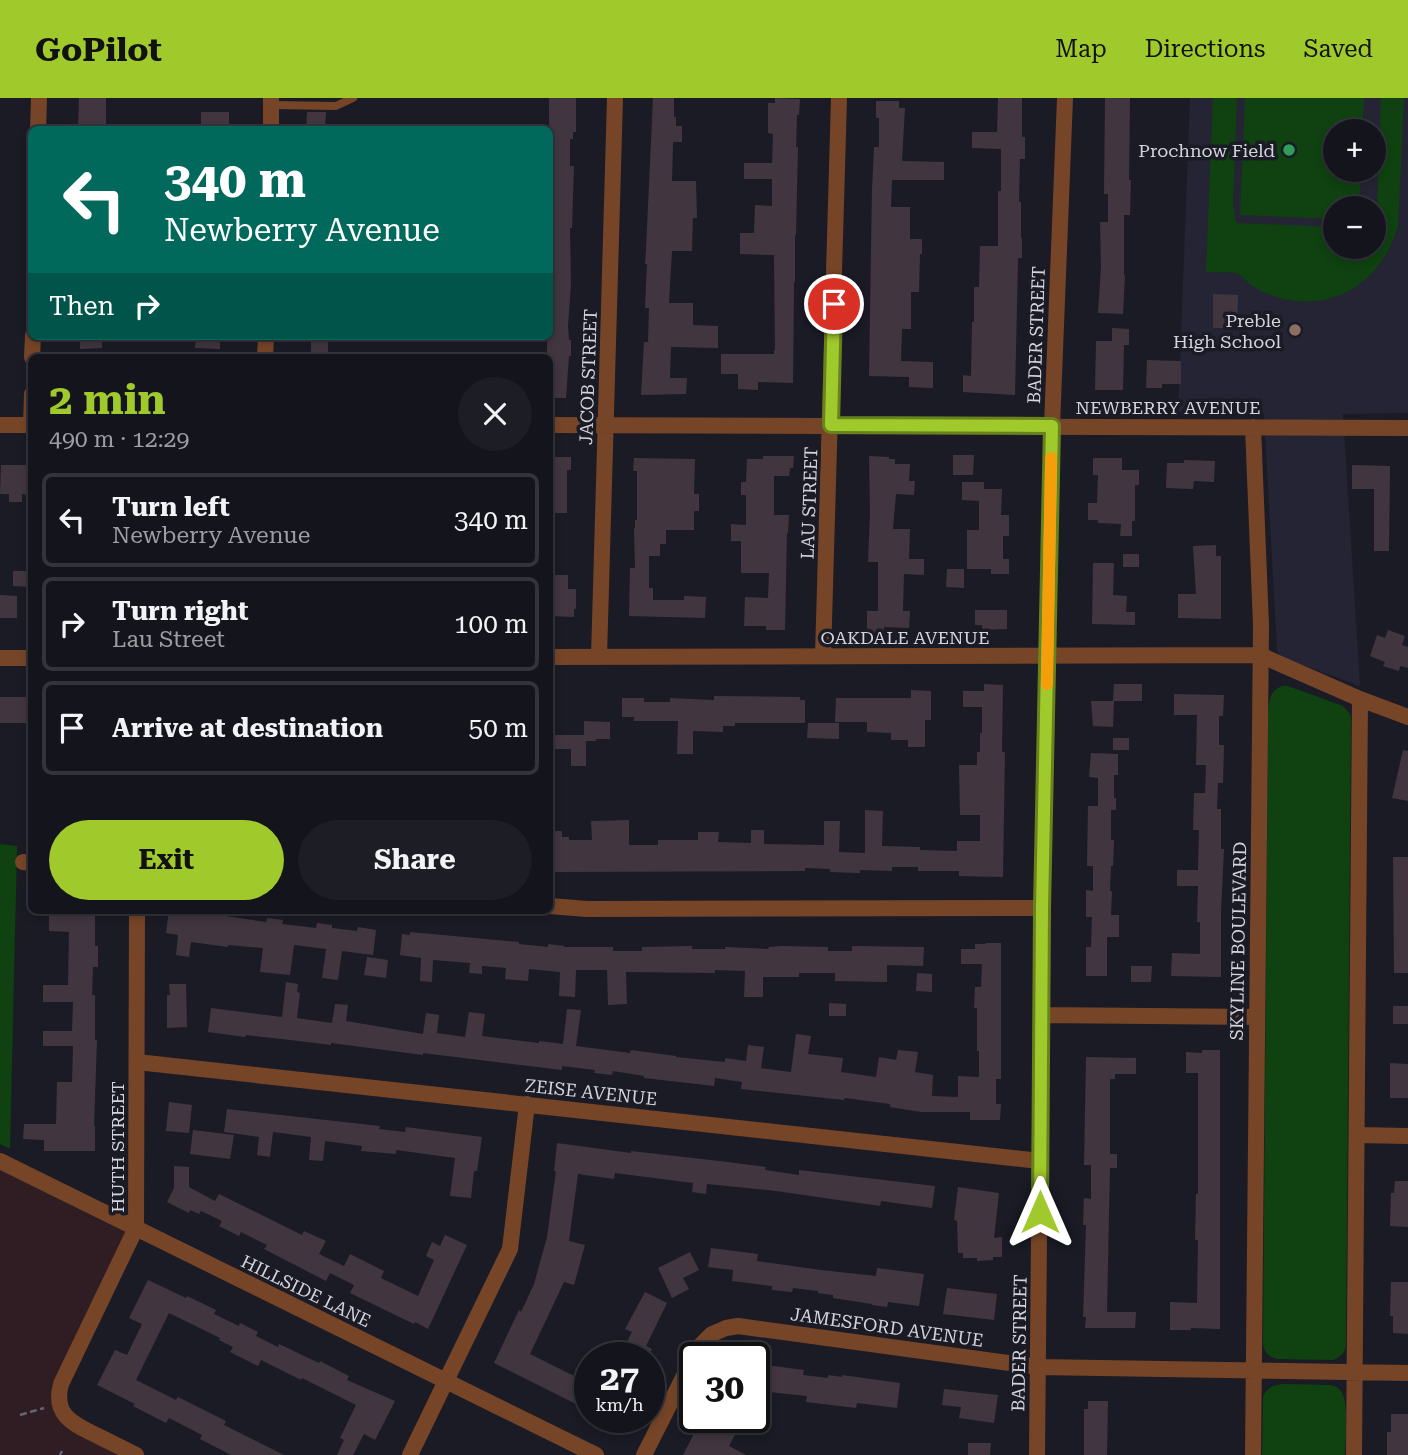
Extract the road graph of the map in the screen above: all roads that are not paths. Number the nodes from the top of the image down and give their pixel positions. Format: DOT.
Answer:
graph roads {
  1 [pos="39,98"];
  2 [pos="353,98"];
  3 [pos="615,98"];
  4 [pos="839,98"];
  5 [pos="1065,98"];
  6 [pos="271,102"];
  7 [pos="38,126"];
  8 [pos="271,126"];
  9 [pos="0,425"];
  10 [pos="28,425"];
  11 [pos="553,425"];
  12 [pos="606,425"];
  13 [pos="831,425"];
  14 [pos="1052,426"];
  15 [pos="1253,427"];
  16 [pos="1408,428"];
  17 [pos="1261,655"];
  18 [pos="823,656"];
  19 [pos="553,657"];
  20 [pos="599,657"];
  21 [pos="1047,657"];
  22 [pos="0,658"];
  23 [pos="28,658"];
  24 [pos="1360,699"];
  25 [pos="1408,717"];
  26 [pos="553,906"];
  27 [pos="1042,908"];
  28 [pos="137,914"];
  29 [pos="1041,1015"];
  30 [pos="1257,1017"];
  31 [pos="137,1062"];
  32 [pos="527,1104"];
  33 [pos="1357,1135"];
  34 [pos="1408,1136"];
  35 [pos="0,1161"];
  36 [pos="1040,1161"];
  37 [pos="136,1228"];
  38 [pos="1038,1367"];
  39 [pos="1254,1371"];
  40 [pos="1355,1372"];
  41 [pos="1408,1373"];
  42 [pos="446,1381"];
  43 [pos="136,1455"];
  44 [pos="410,1455"];
  45 [pos="596,1455"];
  46 [pos="644,1455"];
  47 [pos="1037,1455"];
  48 [pos="1254,1455"];
  49 [pos="1354,1455"];
  1 -- 7 [label="street"];
  2 -- 6 [label="lane"];
  3 -- 12 [label="street, JACOB STREET"];
  4 -- 13 [label="street, LAU STREET"];
  5 -- 14 [label="street, BADER STREET"];
  6 -- 8 [label="street"];
  9 -- 10 [label="street"];
  11 -- 12 [label="street, NEWBERRY AVENUE"];
  12 -- 13 [label="street, NEWBERRY AVENUE"];
  12 -- 20 [label="street, JACOB STREET"];
  13 -- 14 [label="street, NEWBERRY AVENUE"];
  13 -- 18 [label="street, LAU STREET"];
  14 -- 15 [label="street, NEWBERRY AVENUE"];
  14 -- 21 [label="street, BADER STREET"];
  15 -- 16 [label="street, NEWBERRY AVENUE"];
  15 -- 17 [label="street, SKYLINE BOULEVARD"];
  17 -- 21 [label="street, OAKDALE AVENUE"];
  17 -- 24 [label="street"];
  17 -- 30 [label="street, SKYLINE BOULEVARD"];
  18 -- 20 [label="street, OAKDALE AVENUE"];
  18 -- 21 [label="street, OAKDALE AVENUE"];
  19 -- 20 [label="street, OAKDALE AVENUE"];
  21 -- 27 [label="street, BADER STREET"];
  22 -- 23 [label="street"];
  24 -- 25 [label="street"];
  24 -- 33 [label="street"];
  26 -- 27 [label="street"];
  27 -- 29 [label="street, BADER STREET"];
  28 -- 31 [label="street, HUTH STREET"];
  29 -- 30 [label="street"];
  29 -- 36 [label="street, BADER STREET"];
  30 -- 39 [label="street, SKYLINE BOULEVARD"];
  31 -- 32 [label="street, ZEISE AVENUE"];
  31 -- 37 [label="street, HUTH STREET"];
  32 -- 36 [label="street, ZEISE AVENUE"];
  32 -- 42 [label="street"];
  33 -- 34 [label="street"];
  33 -- 40 [label="street"];
  35 -- 37 [label="street, HILLSIDE LANE"];
  36 -- 38 [label="street, BADER STREET"];
  37 -- 42 [label="street, HILLSIDE LANE"];
  37 -- 43 [label="street, HUTH STREET"];
  38 -- 39 [label="street, JAMESFORD AVENUE"];
  38 -- 46 [label="street, JAMESFORD AVENUE"];
  38 -- 47 [label="street, BADER STREET"];
  39 -- 40 [label="street, JAMESFORD AVENUE"];
  39 -- 48 [label="street, SKYLINE BOULEVARD"];
  40 -- 41 [label="street, JAMESFORD AVENUE"];
  40 -- 49 [label="street"];
  42 -- 44 [label="street"];
  42 -- 45 [label="street, HILLSIDE LANE"];
}
